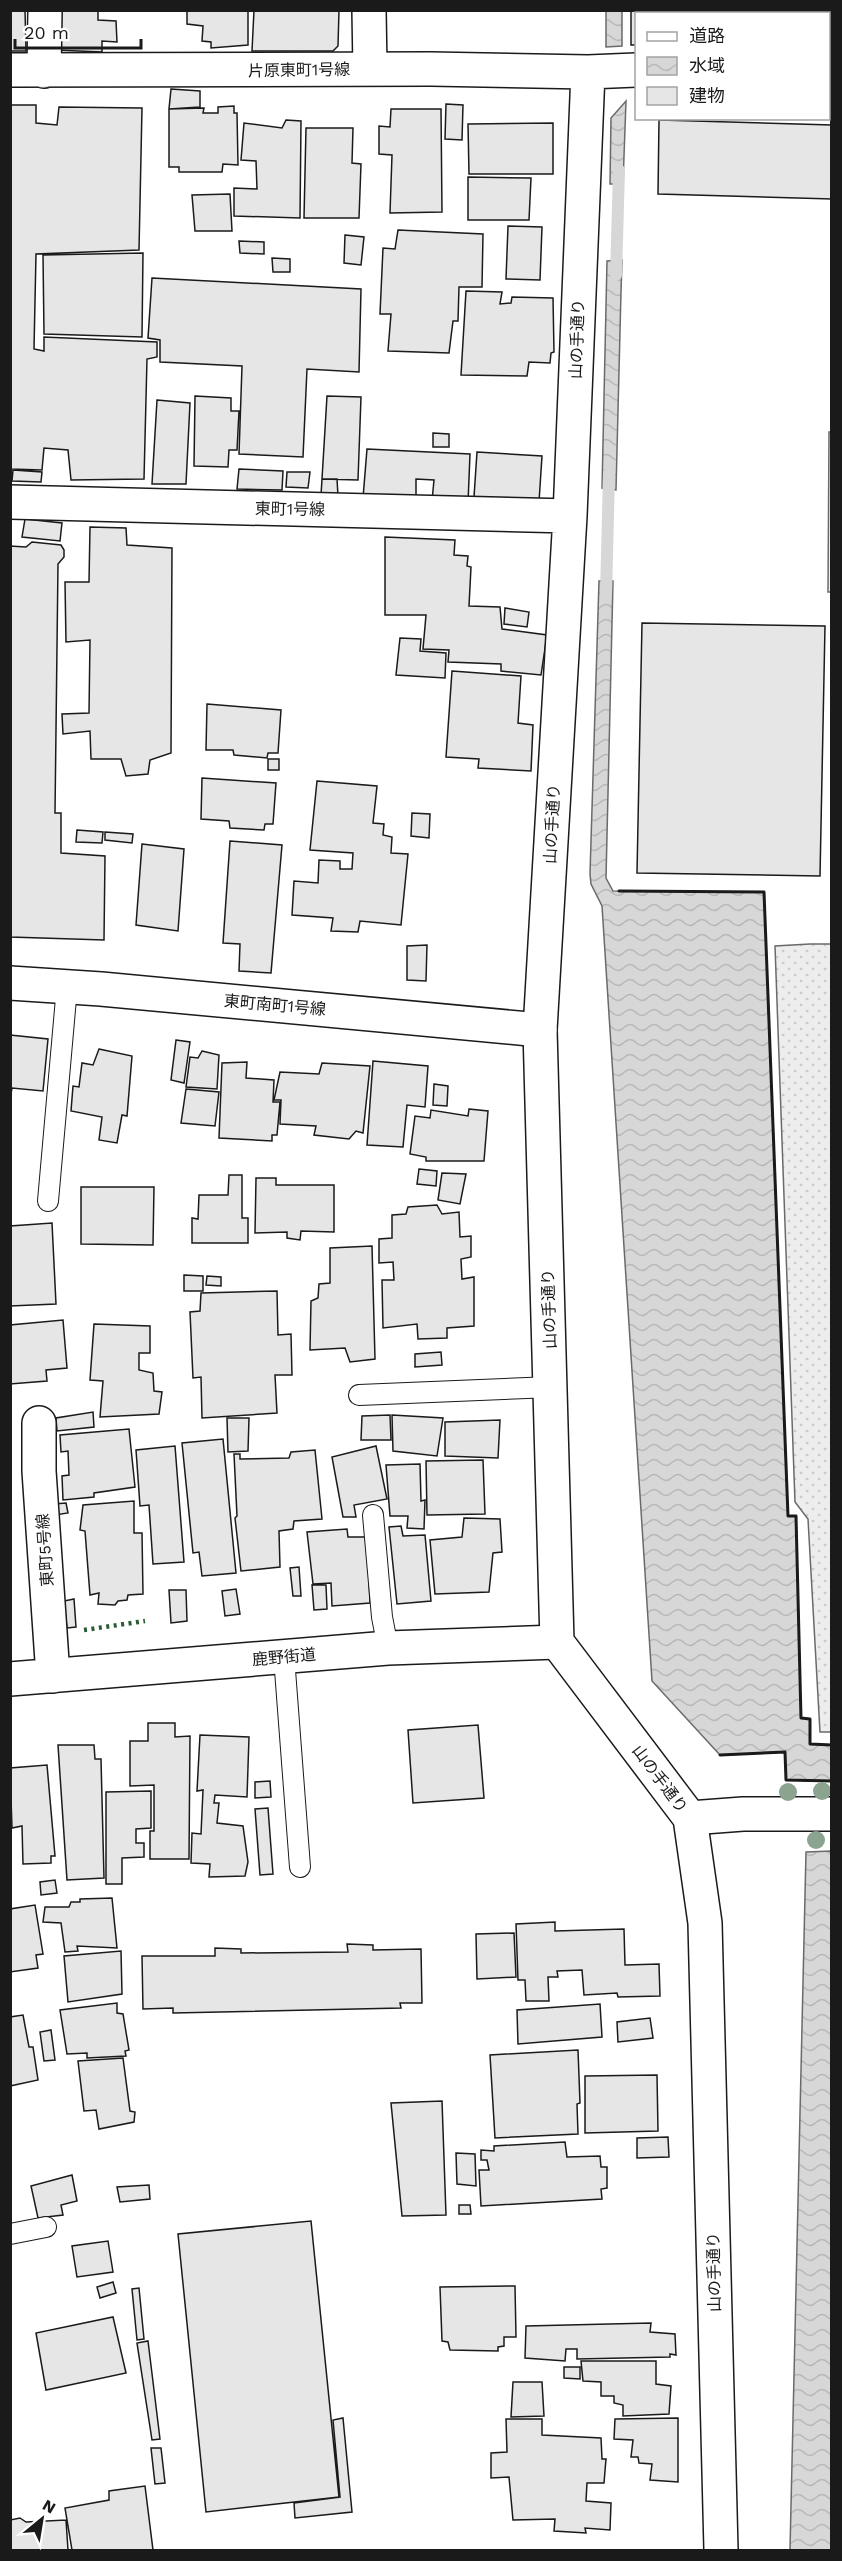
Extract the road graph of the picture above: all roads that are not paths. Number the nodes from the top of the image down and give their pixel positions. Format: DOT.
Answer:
graph roads {
  1 [pos="45,10"];
  2 [pos="369,10"];
  3 [pos="370,69"];
  4 [pos="10,70"];
  5 [pos="635,70"];
  6 [pos="44,71"];
  7 [pos="588,72"];
  8 [pos="10,502"];
  9 [pos="570,516"];
  10 [pos="10,984"];
  11 [pos="67,987"];
  12 [pos="540,1030"];
  13 [pos="48,1201"];
  14 [pos="552,1387"];
  15 [pos="359,1395"];
  16 [pos="39,1423"];
  17 [pos="373,1515"];
  18 [pos="557,1642"];
  19 [pos="388,1648"];
  20 [pos="284,1657"];
  21 [pos="53,1676"];
  22 [pos="10,1679"];
  23 [pos="831,1814"];
  24 [pos="690,1818"];
  25 [pos="300,1867"];
  26 [pos="46,2227"];
  27 [pos="10,2234"];
  28 [pos="721,2550"];
  1 -- 6 [label="street"];
  2 -- 3 [label="street"];
  3 -- 6 [label="street, 片原東町1号線"];
  3 -- 7 [label="street, 片原東町1号線"];
  4 -- 6 [label="street, 片原東町1号線"];
  5 -- 7 [label="street"];
  7 -- 9 [label="street, 山の手通り"];
  8 -- 9 [label="street, 東町1号線"];
  9 -- 12 [label="street, 山の手通り"];
  10 -- 11 [label="street, 東町南町1号線"];
  11 -- 12 [label="street, 東町南町1号線"];
  11 -- 13 [label="lane"];
  12 -- 14 [label="street, 山の手通り"];
  14 -- 15 [label="lane"];
  14 -- 18 [label="street, 山の手通り"];
  16 -- 21 [label="street, 東町5号線"];
  17 -- 19 [label="lane"];
  18 -- 19 [label="street, 鹿野街道"];
  18 -- 24 [label="street, 山の手通り"];
  19 -- 20 [label="street, 鹿野街道"];
  20 -- 21 [label="street, 鹿野街道"];
  20 -- 25 [label="lane"];
  21 -- 22 [label="street, 鹿野街道"];
  23 -- 24 [label="street"];
  24 -- 28 [label="street, 山の手通り"];
  26 -- 27 [label="lane"];
}
